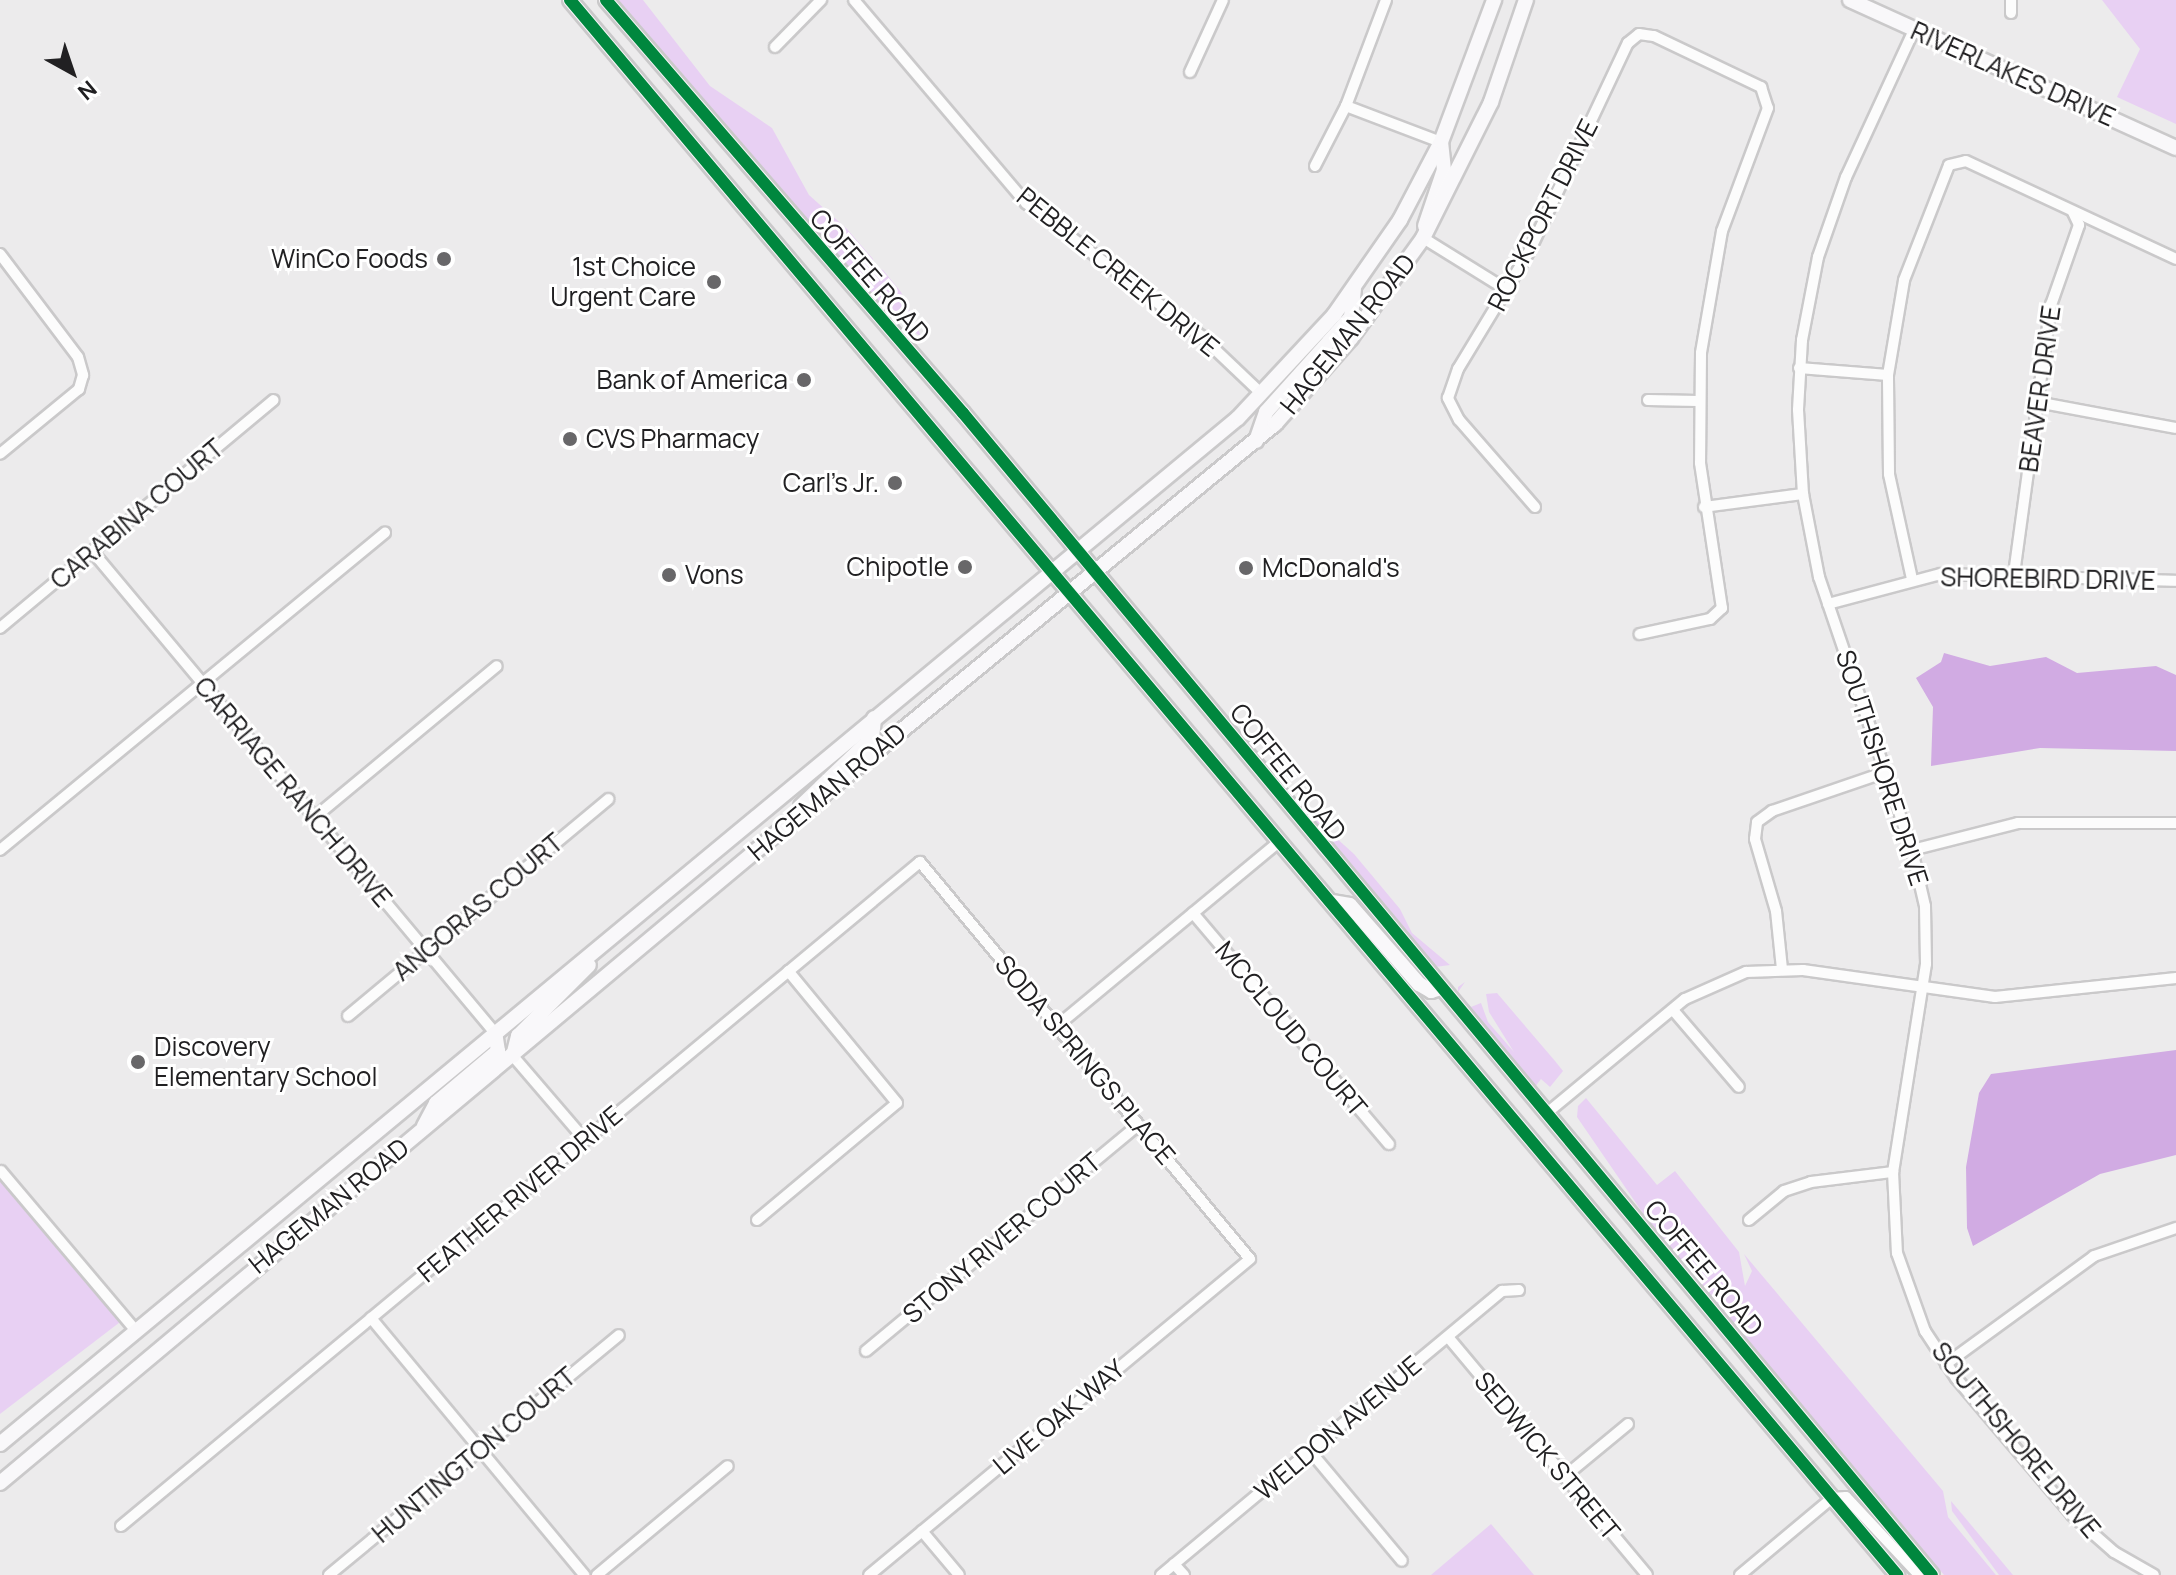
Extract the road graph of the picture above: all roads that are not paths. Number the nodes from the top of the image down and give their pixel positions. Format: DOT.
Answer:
graph roads {
  1 [pos="570,0"];
  2 [pos="606,0"];
  3 [pos="821,0"];
  4 [pos="854,0"];
  5 [pos="1223,0"];
  6 [pos="1386,0"];
  7 [pos="1494,0"];
  8 [pos="1526,0"];
  9 [pos="1850,0"];
  10 [pos="2011,0"];
  11 [pos="2011,13"];
  12 [pos="1914,30"];
  13 [pos="775,47"];
  14 [pos="1190,72"];
  15 [pos="1346,106"];
  16 [pos="1441,142"];
  17 [pos="2176,148"];
  18 [pos="1315,166"];
  19 [pos="2071,210"];
  20 [pos="1423,238"];
  21 [pos="2176,259"];
  22 [pos="1,261"];
  23 [pos="1354,288"];
  24 [pos="1507,290"];
  25 [pos="1799,368"];
  26 [pos="1888,375"];
  27 [pos="1262,394"];
  28 [pos="274,400"];
  29 [pos="1648,400"];
  30 [pos="1698,401"];
  31 [pos="2037,402"];
  32 [pos="2176,428"];
  33 [pos="1256,442"];
  34 [pos="0,454"];
  35 [pos="1803,494"];
  36 [pos="1535,507"];
  37 [pos="1704,507"];
  38 [pos="385,533"];
  39 [pos="1077,549"];
  40 [pos="92,551"];
  41 [pos="1050,572"];
  42 [pos="1097,574"];
  43 [pos="2014,574"];
  44 [pos="1912,579"];
  45 [pos="2176,581"];
  46 [pos="1069,596"];
  47 [pos="1828,604"];
  48 [pos="0,628"];
  49 [pos="1640,634"];
  50 [pos="497,666"];
  51 [pos="203,684"];
  52 [pos="874,718"];
  53 [pos="1886,772"];
  54 [pos="608,799"];
  55 [pos="315,817"];
  56 [pos="789,823"];
  57 [pos="2176,823"];
  58 [pos="1280,841"];
  59 [pos="0,850"];
  60 [pos="1912,850"];
  61 [pos="920,862"];
  62 [pos="1332,902"];
  63 [pos="1193,913"];
  64 [pos="607,943"];
  65 [pos="426,950"];
  66 [pos="1782,969"];
  67 [pos="788,971"];
  68 [pos="2176,978"];
  69 [pos="1441,988"];
  70 [pos="1923,988"];
  71 [pos="1673,1010"];
  72 [pos="348,1016"];
  73 [pos="1057,1026"];
  74 [pos="495,1033"];
  75 [pos="513,1056"];
  76 [pos="1739,1087"];
  77 [pos="1547,1113"];
  78 [pos="1138,1125"];
  79 [pos="422,1130"];
  80 [pos="585,1140"];
  81 [pos="1389,1144"];
  82 [pos="1,1171"];
  83 [pos="1893,1172"];
  84 [pos="757,1220"];
  85 [pos="1749,1220"];
  86 [pos="2176,1228"];
  87 [pos="1250,1259"];
  88 [pos="1519,1290"];
  89 [pos="371,1318"];
  90 [pos="136,1331"];
  91 [pos="619,1335"];
  92 [pos="1448,1337"];
  93 [pos="866,1351"];
  94 [pos="1946,1364"];
  95 [pos="1628,1424"];
  96 [pos="0,1444"];
  97 [pos="480,1450"];
  98 [pos="1310,1451"];
  99 [pos="728,1466"];
  100 [pos="1564,1477"];
  101 [pos="0,1483"];
  102 [pos="1832,1498"];
  103 [pos="121,1526"];
  104 [pos="922,1531"];
  105 [pos="1402,1561"];
  106 [pos="1174,1564"];
  107 [pos="329,1575"];
  108 [pos="584,1575"];
  109 [pos="597,1575"];
  110 [pos="869,1575"];
  111 [pos="959,1575"];
  112 [pos="1161,1575"];
  113 [pos="1184,1575"];
  114 [pos="1647,1575"];
  115 [pos="1740,1575"];
  116 [pos="1897,1575"];
  117 [pos="1919,1575"];
  118 [pos="1932,1575"];
  119 [pos="2154,1575"];
  1 -- 41 [label="main road, COFFEE ROAD"];
  2 -- 39 [label="main road, COFFEE ROAD"];
  3 -- 13 [label="street"];
  4 -- 27 [label="street, PEBBLE CREEK DRIVE"];
  5 -- 14 [label="street"];
  6 -- 15 [label="street"];
  7 -- 16 [label="main road, HAGEMAN ROAD"];
  8 -- 20 [label="main road, HAGEMAN ROAD"];
  9 -- 12 [label="main road, RIVERLAKES DRIVE"];
  10 -- 11 [label="street"];
  12 -- 17 [label="main road, RIVERLAKES DRIVE"];
  12 -- 25 [label="street, SOUTHSHORE DRIVE"];
  15 -- 16 [label="street"];
  15 -- 18 [label="street"];
  16 -- 20 [label="main road"];
  16 -- 23 [label="main road, HAGEMAN ROAD"];
  19 -- 21 [label="street"];
  19 -- 26 [label="street"];
  19 -- 31 [label="street, BEAVER DRIVE"];
  20 -- 24 [label="street"];
  20 -- 33 [label="main road, HAGEMAN ROAD"];
  22 -- 34 [label="street"];
  23 -- 27 [label="main road, HAGEMAN ROAD"];
  23 -- 33 [label="main road"];
  24 -- 30 [label="street, ROCKPORT DRIVE"];
  24 -- 36 [label="street, ROCKPORT DRIVE"];
  25 -- 26 [label="street"];
  25 -- 35 [label="street, SOUTHSHORE DRIVE"];
  26 -- 44 [label="street"];
  27 -- 39 [label="main road, HAGEMAN ROAD"];
  28 -- 40 [label="street, CARABINA COURT"];
  29 -- 30 [label="street"];
  30 -- 37 [label="street"];
  31 -- 32 [label="street"];
  31 -- 43 [label="street, BEAVER DRIVE"];
  33 -- 42 [label="main road, HAGEMAN ROAD"];
  35 -- 37 [label="street"];
  35 -- 47 [label="street, SOUTHSHORE DRIVE"];
  37 -- 49 [label="street"];
  38 -- 51 [label="street"];
  39 -- 41 [label="main road, HAGEMAN ROAD"];
  39 -- 42 [label="main road, COFFEE ROAD"];
  40 -- 48 [label="street, CARABINA COURT"];
  40 -- 51 [label="street, CARRIAGE RANCH DRIVE"];
  41 -- 46 [label="main road, COFFEE ROAD"];
  41 -- 52 [label="main road, HAGEMAN ROAD"];
  42 -- 46 [label="main road, HAGEMAN ROAD"];
  42 -- 69 [label="main road, COFFEE ROAD"];
  43 -- 44 [label="street, SHOREBIRD DRIVE"];
  43 -- 45 [label="street, SHOREBIRD DRIVE"];
  44 -- 47 [label="street, SHOREBIRD DRIVE"];
  46 -- 56 [label="main road, HAGEMAN ROAD"];
  46 -- 58 [label="main road, COFFEE ROAD"];
  47 -- 53 [label="street, SOUTHSHORE DRIVE"];
  50 -- 55 [label="street"];
  51 -- 55 [label="street, CARRIAGE RANCH DRIVE"];
  51 -- 59 [label="street"];
  52 -- 56 [label="main road"];
  52 -- 64 [label="main road, HAGEMAN ROAD"];
  53 -- 60 [label="street, SOUTHSHORE DRIVE"];
  53 -- 66 [label="street"];
  54 -- 65 [label="street, ANGORAS COURT"];
  55 -- 65 [label="street, CARRIAGE RANCH DRIVE"];
  56 -- 75 [label="main road, HAGEMAN ROAD"];
  57 -- 60 [label="street"];
  58 -- 62 [label="main road, COFFEE ROAD"];
  58 -- 63 [label="street"];
  60 -- 70 [label="street, SOUTHSHORE DRIVE"];
  61 -- 67 [label="street, FEATHER RIVER DRIVE"];
  61 -- 73 [label="street, SODA SPRINGS PLACE"];
  62 -- 69 [label="main road"];
  62 -- 102 [label="main road, COFFEE ROAD"];
  63 -- 73 [label="street"];
  63 -- 81 [label="street, MCCLOUD COURT"];
  64 -- 74 [label="main road, HAGEMAN ROAD"];
  64 -- 75 [label="main road"];
  65 -- 72 [label="street, ANGORAS COURT"];
  65 -- 74 [label="street, CARRIAGE RANCH DRIVE"];
  66 -- 70 [label="street"];
  66 -- 71 [label="street"];
  67 -- 80 [label="street, FEATHER RIVER DRIVE"];
  67 -- 84 [label="street"];
  68 -- 70 [label="street"];
  69 -- 77 [label="main road, COFFEE ROAD"];
  70 -- 83 [label="street, SOUTHSHORE DRIVE"];
  71 -- 76 [label="street"];
  71 -- 77 [label="street"];
  73 -- 78 [label="street, SODA SPRINGS PLACE"];
  74 -- 79 [label="main road"];
  74 -- 90 [label="main road, HAGEMAN ROAD"];
  75 -- 79 [label="main road, HAGEMAN ROAD"];
  75 -- 80 [label="street"];
  77 -- 118 [label="main road, COFFEE ROAD"];
  78 -- 87 [label="street, SODA SPRINGS PLACE"];
  78 -- 93 [label="street, STONY RIVER COURT"];
  79 -- 101 [label="main road, HAGEMAN ROAD"];
  80 -- 89 [label="street, FEATHER RIVER DRIVE"];
  82 -- 90 [label="street"];
  83 -- 85 [label="street"];
  83 -- 94 [label="street, SOUTHSHORE DRIVE"];
  86 -- 94 [label="street"];
  87 -- 104 [label="street, LIVE OAK WAY"];
  88 -- 92 [label="street, WELDON AVENUE"];
  89 -- 97 [label="street"];
  89 -- 103 [label="street, FEATHER RIVER DRIVE"];
  90 -- 96 [label="main road, HAGEMAN ROAD"];
  91 -- 97 [label="street, HUNTINGTON COURT"];
  92 -- 98 [label="street, WELDON AVENUE"];
  92 -- 100 [label="street, SEDWICK STREET"];
  94 -- 119 [label="street, SOUTHSHORE DRIVE"];
  95 -- 100 [label="street"];
  97 -- 107 [label="street, HUNTINGTON COURT"];
  97 -- 108 [label="street"];
  98 -- 105 [label="street"];
  98 -- 106 [label="street, WELDON AVENUE"];
  99 -- 109 [label="street"];
  100 -- 114 [label="street, SEDWICK STREET"];
  102 -- 115 [label="street"];
  102 -- 116 [label="main road, COFFEE ROAD"];
  102 -- 117 [label="street"];
  104 -- 110 [label="street, LIVE OAK WAY"];
  104 -- 111 [label="street"];
  106 -- 112 [label="street, WELDON AVENUE"];
  106 -- 113 [label="street"];
}
